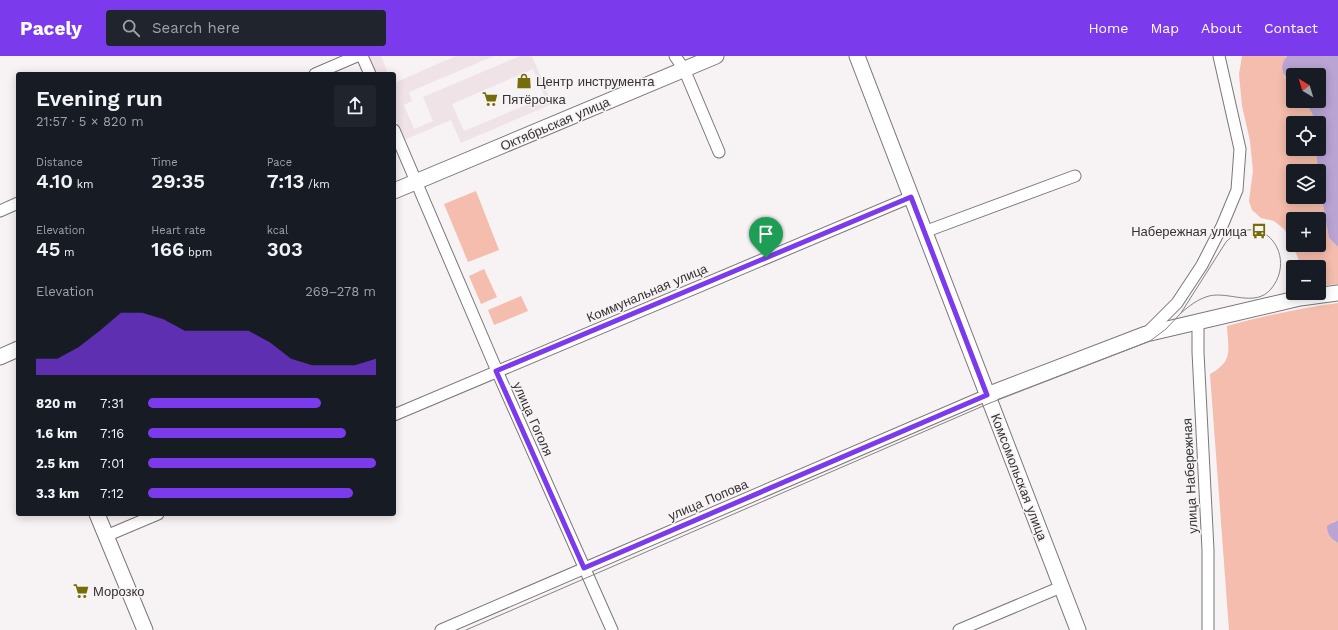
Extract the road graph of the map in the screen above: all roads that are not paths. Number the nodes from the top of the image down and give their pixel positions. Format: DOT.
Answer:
graph roads {
  1 [pos="357,56"];
  2 [pos="362,56"];
  3 [pos="675,56"];
  4 [pos="716,56"];
  5 [pos="857,56"];
  6 [pos="1219,56"];
  7 [pos="684,69"];
  8 [pos="319,72"];
  9 [pos="369,72"];
  10 [pos="396,135"];
  11 [pos="719,152"];
  12 [pos="1074,176"];
  13 [pos="416,182"];
  14 [pos="396,190"];
  15 [pos="911,197"];
  16 [pos="16,204"];
  17 [pos="0,211"];
  18 [pos="924,232"];
  19 [pos="1338,293"];
  20 [pos="1198,321"];
  21 [pos="1146,334"];
  22 [pos="16,350"];
  23 [pos="0,357"];
  24 [pos="496,371"];
  25 [pos="987,395"];
  26 [pos="396,414"];
  27 [pos="98,516"];
  28 [pos="153,516"];
  29 [pos="106,536"];
  30 [pos="584,568"];
  31 [pos="1061,587"];
  32 [pos="146,630"];
  33 [pos="441,630"];
  34 [pos="612,630"];
  35 [pos="959,630"];
  36 [pos="1078,630"];
  37 [pos="1208,630"];
  1 -- 8 [label="street"];
  2 -- 9 [label="street"];
  3 -- 7 [label="street"];
  4 -- 7 [label="main road, Октябрьская улица"];
  5 -- 15 [label="main road, Комсомольская улица"];
  6 -- 21 [label="street"];
  7 -- 11 [label="street"];
  7 -- 13 [label="main road, Октябрьская улица"];
  10 -- 13 [label="street, улица Гоголя"];
  12 -- 18 [label="street"];
  13 -- 14 [label="main road, Октябрьская улица"];
  13 -- 24 [label="street, улица Гоголя"];
  15 -- 18 [label="main road, Комсомольская улица"];
  15 -- 24 [label="street, Коммунальная улица"];
  16 -- 17 [label="street"];
  18 -- 25 [label="main road, Комсомольская улица"];
  19 -- 20 [label="main road"];
  20 -- 21 [label="main road"];
  20 -- 37 [label="street, улица Набережная"];
  21 -- 25 [label="main road"];
  22 -- 23 [label="main road"];
  24 -- 26 [label="street, Коммунальная улица"];
  24 -- 30 [label="street, улица Гоголя"];
  25 -- 30 [label="street, улица Попова"];
  25 -- 31 [label="main road, Комсомольская улица"];
  27 -- 29 [label="main road"];
  28 -- 29 [label="street"];
  29 -- 32 [label="main road"];
  30 -- 33 [label="street, улица Попова"];
  30 -- 34 [label="street, улица Гоголя"];
  31 -- 35 [label="street"];
  31 -- 36 [label="main road, Комсомольская улица"];
}
